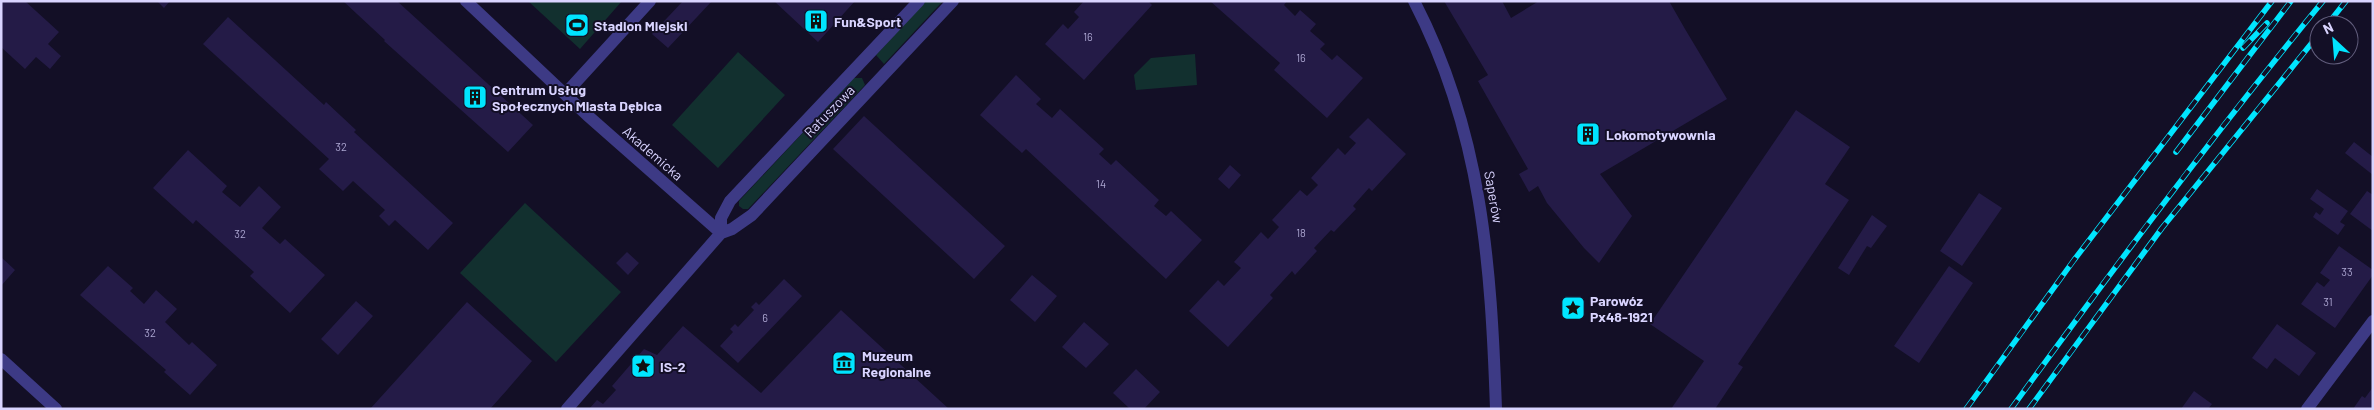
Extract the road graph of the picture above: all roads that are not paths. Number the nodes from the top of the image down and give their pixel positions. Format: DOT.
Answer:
graph roads {
  1 [pos="466,1"];
  2 [pos="650,1"];
  3 [pos="919,1"];
  4 [pos="953,1"];
  5 [pos="1414,1"];
  6 [pos="565,94"];
  7 [pos="721,233"];
  8 [pos="2373,320"];
  9 [pos="1,359"];
  10 [pos="56,409"];
  11 [pos="567,409"];
  12 [pos="1496,409"];
  13 [pos="2307,409"];
  1 -- 6 [label="street, Akademicka"];
  2 -- 6 [label="street"];
  3 -- 7 [label="street, Ratuszowa"];
  4 -- 7 [label="street, Ratuszowa"];
  5 -- 12 [label="street, Saperów"];
  6 -- 7 [label="street, Akademicka"];
  7 -- 11 [label="street, Ratuszowa"];
  8 -- 13 [label="street"];
  9 -- 10 [label="street"];
}
